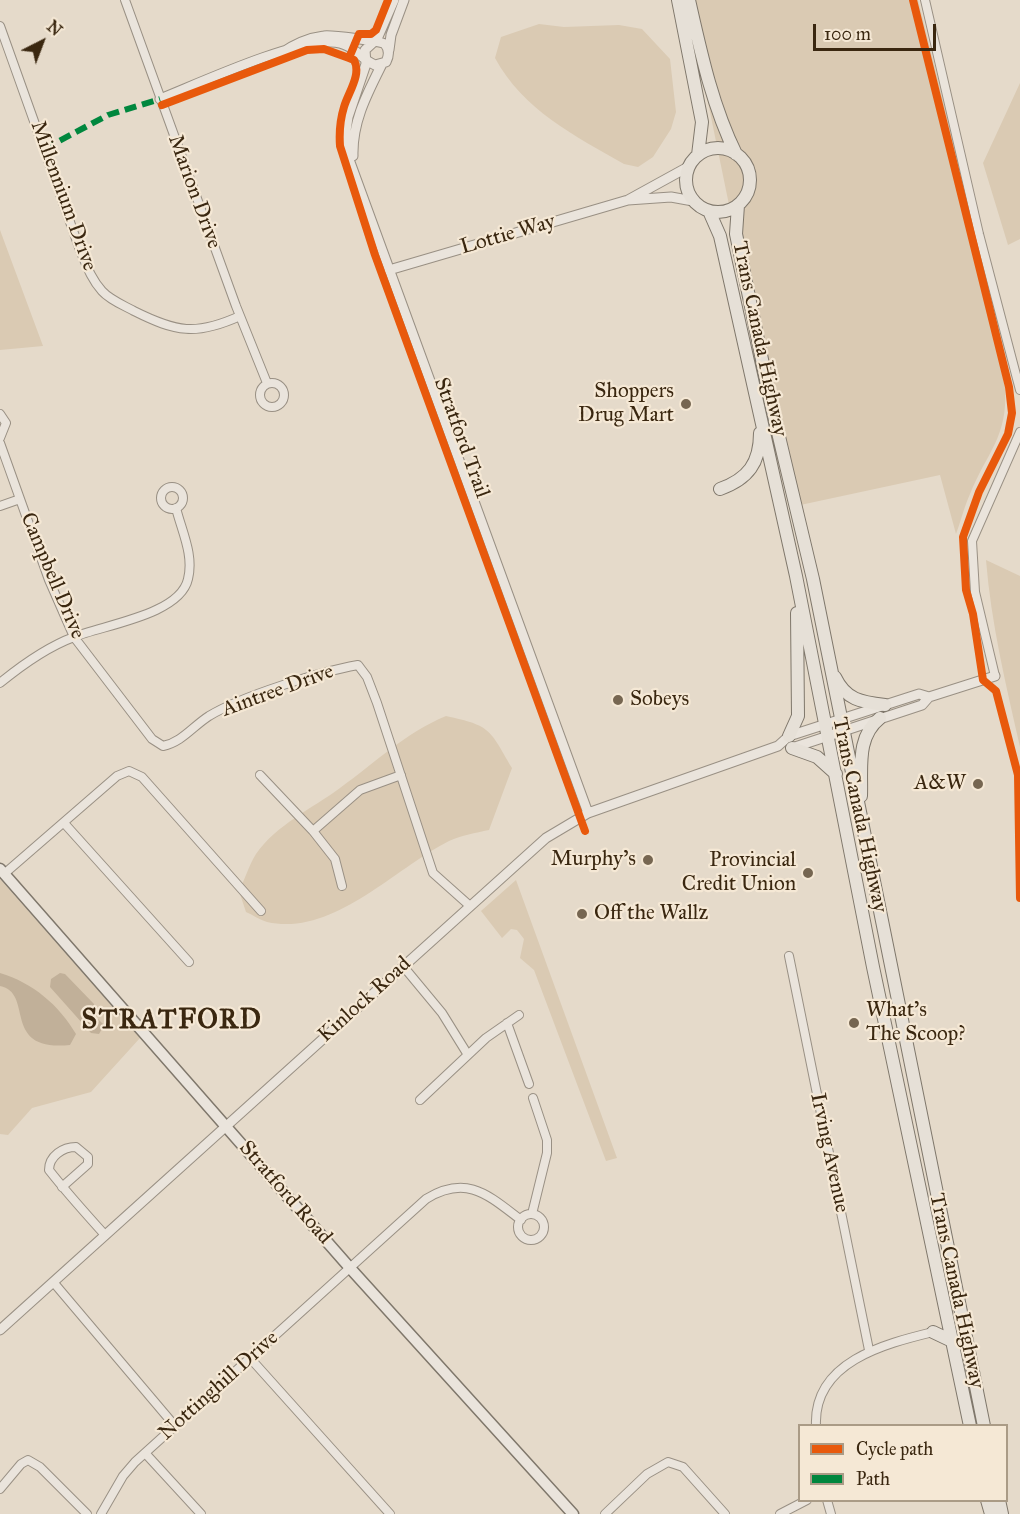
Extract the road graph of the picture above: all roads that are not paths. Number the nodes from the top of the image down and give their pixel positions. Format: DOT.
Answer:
graph roads {
  1 [pos="125,0"];
  2 [pos="394,0"];
  3 [pos="404,0"];
  4 [pos="678,0"];
  5 [pos="689,0"];
  6 [pos="925,0"];
  7 [pos="0,26"];
  8 [pos="373,42"];
  9 [pos="389,51"];
  10 [pos="280,54"];
  11 [pos="366,60"];
  12 [pos="382,64"];
  13 [pos="160,99"];
  14 [pos="736,154"];
  15 [pos="698,155"];
  16 [pos="688,168"];
  17 [pos="354,170"];
  18 [pos="628,200"];
  19 [pos="693,201"];
  20 [pos="738,205"];
  21 [pos="709,211"];
  22 [pos="389,270"];
  23 [pos="240,316"];
  24 [pos="267,383"];
  25 [pos="1020,390"];
  26 [pos="759,408"];
  27 [pos="0,414"];
  28 [pos="1020,432"];
  29 [pos="0,438"];
  30 [pos="0,443"];
  31 [pos="720,489"];
  32 [pos="20,499"];
  33 [pos="0,506"];
  34 [pos="176,508"];
  35 [pos="796,576"];
  36 [pos="74,637"];
  37 [pos="829,664"];
  38 [pos="995,675"];
  39 [pos="0,682"];
  40 [pos="929,697"];
  41 [pos="885,705"];
  42 [pos="880,718"];
  43 [pos="841,725"];
  44 [pos="827,730"];
  45 [pos="790,742"];
  46 [pos="171,744"];
  47 [pos="836,774"];
  48 [pos="260,775"];
  49 [pos="402,775"];
  50 [pos="588,813"];
  51 [pos="860,818"];
  52 [pos="64,822"];
  53 [pos="313,831"];
  54 [pos="2,872"];
  55 [pos="342,886"];
  56 [pos="470,906"];
  57 [pos="261,912"];
  58 [pos="789,956"];
  59 [pos="189,962"];
  60 [pos="403,966"];
  61 [pos="519,1015"];
  62 [pos="507,1023"];
  63 [pos="468,1055"];
  64 [pos="529,1084"];
  65 [pos="533,1098"];
  66 [pos="420,1100"];
  67 [pos="225,1125"];
  68 [pos="62,1187"];
  69 [pos="532,1214"];
  70 [pos="520,1220"];
  71 [pos="105,1235"];
  72 [pos="350,1268"];
  73 [pos="54,1282"];
  74 [pos="948,1315"];
  75 [pos="0,1330"];
  76 [pos="933,1332"];
  77 [pos="954,1342"];
  78 [pos="869,1350"];
  79 [pos="250,1358"];
  80 [pos="816,1424"];
  81 [pos="970,1424"];
  82 [pos="984,1424"];
  83 [pos="175,1426"];
  84 [pos="145,1453"];
  85 [pos="0,1489"];
  86 [pos="803,1502"];
  87 [pos="87,1514"];
  88 [pos="101,1514"];
  89 [pos="201,1514"];
  90 [pos="390,1514"];
  91 [pos="573,1514"];
  92 [pos="605,1514"];
  93 [pos="725,1514"];
  94 [pos="780,1514"];
  1 -- 13 [label="street, Marion Drive"];
  2 -- 8 [label="street"];
  3 -- 9 [label="street"];
  4 -- 15 [label="highway"];
  5 -- 14 [label="highway"];
  6 -- 25 [label="street"];
  7 -- 23 [label="street, Millennium Drive"];
  8 -- 9 [label="street"];
  8 -- 10 [label="street"];
  8 -- 11 [label="street"];
  9 -- 12 [label="street"];
  10 -- 11 [label="street"];
  10 -- 13 [label="street"];
  11 -- 12 [label="street"];
  11 -- 17 [label="street"];
  12 -- 17 [label="street"];
  13 -- 23 [label="street, Marion Drive"];
  14 -- 15 [label="highway"];
  14 -- 20 [label="highway"];
  15 -- 16 [label="highway"];
  16 -- 18 [label="street, Lottie Way"];
  16 -- 19 [label="highway"];
  17 -- 22 [label="street"];
  18 -- 19 [label="street, Lottie Way"];
  18 -- 22 [label="street, Lottie Way"];
  19 -- 21 [label="highway"];
  20 -- 21 [label="highway"];
  20 -- 37 [label="highway, Trans Canada Highway"];
  21 -- 26 [label="highway, Trans Canada Highway"];
  22 -- 50 [label="street"];
  23 -- 24 [label="street, Marion Drive"];
  26 -- 31 [label="highway"];
  26 -- 35 [label="highway, Trans Canada Highway"];
  27 -- 29 [label="street"];
  28 -- 38 [label="street"];
  30 -- 32 [label="street, Campbell Drive"];
  32 -- 33 [label="street"];
  32 -- 36 [label="street, Campbell Drive"];
  34 -- 36 [label="street"];
  35 -- 44 [label="highway, Trans Canada Highway"];
  35 -- 45 [label="highway"];
  36 -- 39 [label="street"];
  36 -- 46 [label="street, Campbell Drive"];
  37 -- 41 [label="highway"];
  37 -- 43 [label="highway, Trans Canada Highway"];
  38 -- 40 [label="street"];
  40 -- 41 [label="street"];
  40 -- 42 [label="street"];
  41 -- 43 [label="street"];
  42 -- 43 [label="street"];
  42 -- 51 [label="highway"];
  43 -- 44 [label="street, Kinlock Road"];
  43 -- 51 [label="highway, Trans Canada Highway"];
  44 -- 45 [label="street, Kinlock Road"];
  44 -- 47 [label="highway, Trans Canada Highway"];
  45 -- 47 [label="highway"];
  45 -- 50 [label="street, Kinlock Road"];
  46 -- 49 [label="street, Aintree Drive"];
  47 -- 74 [label="highway, Trans Canada Highway"];
  48 -- 53 [label="street"];
  49 -- 53 [label="street"];
  49 -- 56 [label="street"];
  50 -- 56 [label="street, Kinlock Road"];
  51 -- 82 [label="highway, Trans Canada Highway"];
  52 -- 54 [label="street"];
  52 -- 57 [label="street"];
  52 -- 59 [label="street"];
  53 -- 55 [label="street"];
  54 -- 67 [label="main road, Stratford Road"];
  56 -- 60 [label="street, Kinlock Road"];
  58 -- 78 [label="street, Irving Avenue"];
  60 -- 63 [label="street"];
  60 -- 67 [label="street, Kinlock Road"];
  61 -- 62 [label="street"];
  62 -- 63 [label="street"];
  62 -- 64 [label="street"];
  63 -- 66 [label="street"];
  65 -- 69 [label="street"];
  67 -- 71 [label="street, Kinlock Road"];
  67 -- 72 [label="main road, Stratford Road"];
  68 -- 68 [label="street"];
  68 -- 71 [label="street"];
  69 -- 70 [label="street"];
  69 -- 70 [label="street"];
  70 -- 72 [label="street, Nottinghill Drive"];
  71 -- 73 [label="street, Kinlock Road"];
  72 -- 79 [label="street, Nottinghill Drive"];
  72 -- 91 [label="main road, Stratford Road"];
  73 -- 75 [label="street, Kinlock Road"];
  73 -- 83 [label="street"];
  74 -- 76 [label="highway"];
  74 -- 77 [label="highway, Trans Canada Highway"];
  76 -- 77 [label="highway"];
  76 -- 78 [label="street"];
  77 -- 81 [label="highway, Trans Canada Highway"];
  78 -- 80 [label="street"];
  79 -- 83 [label="street, Nottinghill Drive"];
  79 -- 90 [label="street"];
  83 -- 84 [label="street, Nottinghill Drive"];
  84 -- 88 [label="street, Nottinghill Drive"];
  84 -- 89 [label="street"];
  85 -- 87 [label="street"];
  86 -- 94 [label="street"];
  92 -- 93 [label="street"];
}
